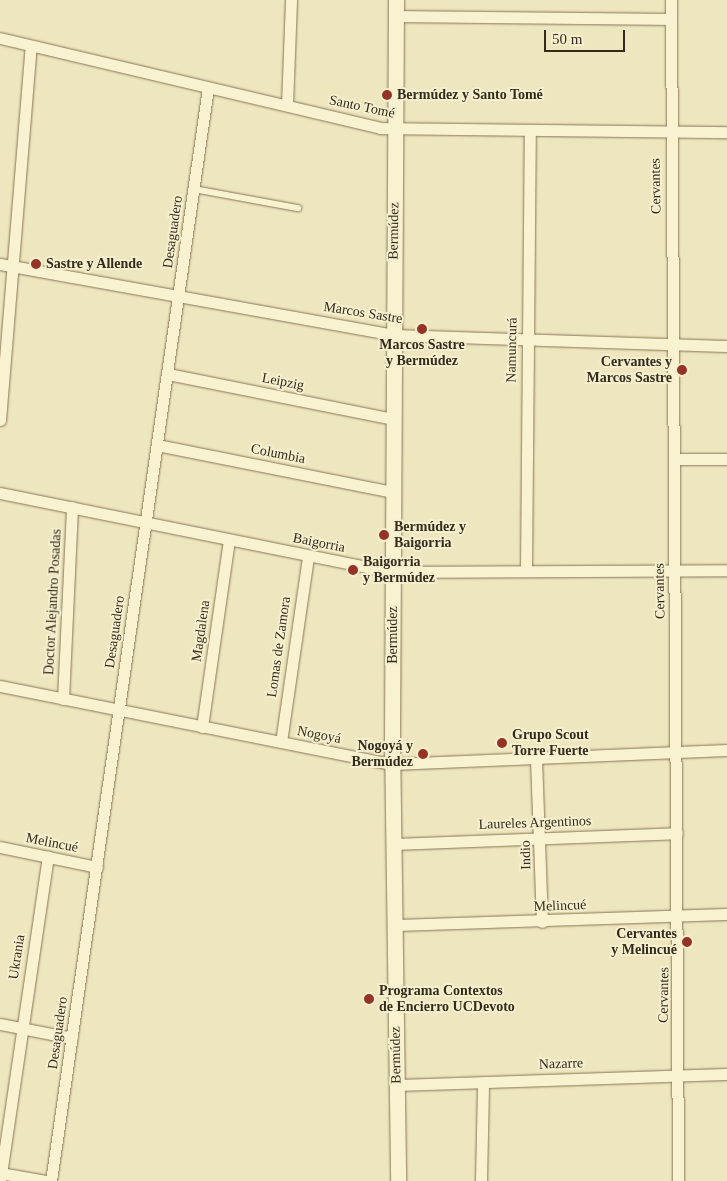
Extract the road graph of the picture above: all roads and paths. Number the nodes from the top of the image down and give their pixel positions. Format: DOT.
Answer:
graph roads {
  1 [pos="290,0"];
  2 [pos="396,0"];
  3 [pos="671,0"];
  4 [pos="396,16"];
  5 [pos="670,19"];
  6 [pos="0,38"];
  7 [pos="31,46"];
  8 [pos="208,88"];
  9 [pos="287,106"];
  10 [pos="395,130"];
  11 [pos="530,130"];
  12 [pos="670,131"];
  13 [pos="727,132"];
  14 [pos="194,189"];
  15 [pos="298,208"];
  16 [pos="0,264"];
  17 [pos="13,266"];
  18 [pos="179,296"];
  19 [pos="393,335"];
  20 [pos="527,341"];
  21 [pos="673,344"];
  22 [pos="727,346"];
  23 [pos="168,374"];
  24 [pos="393,419"];
  25 [pos="0,420"];
  26 [pos="157,445"];
  27 [pos="674,459"];
  28 [pos="727,459"];
  29 [pos="393,492"];
  30 [pos="0,493"];
  31 [pos="72,507"];
  32 [pos="146,522"];
  33 [pos="229,540"];
  34 [pos="308,556"];
  35 [pos="675,570"];
  36 [pos="727,570"];
  37 [pos="526,571"];
  38 [pos="393,572"];
  39 [pos="0,686"];
  40 [pos="63,698"];
  41 [pos="119,710"];
  42 [pos="202,727"];
  43 [pos="281,742"];
  44 [pos="727,750"];
  45 [pos="677,752"];
  46 [pos="536,759"];
  47 [pos="392,764"];
  48 [pos="677,832"];
  49 [pos="540,838"];
  50 [pos="393,844"];
  51 [pos="0,847"];
  52 [pos="48,857"];
  53 [pos="97,867"];
  54 [pos="727,914"];
  55 [pos="679,916"];
  56 [pos="542,922"];
  57 [pos="395,925"];
  58 [pos="0,1024"];
  59 [pos="22,1028"];
  60 [pos="72,1038"];
  61 [pos="678,1074"];
  62 [pos="727,1074"];
  63 [pos="483,1082"];
  64 [pos="396,1085"];
  65 [pos="0,1176"];
  66 [pos="47,1181"];
  67 [pos="51,1181"];
  68 [pos="398,1181"];
  69 [pos="481,1181"];
  70 [pos="678,1181"];
  1 -- 9 [label="street"];
  2 -- 4 [label="street, Bermúdez"];
  3 -- 5 [label="street, Cervantes"];
  4 -- 5 [label="street"];
  4 -- 10 [label="street, Bermúdez"];
  5 -- 12 [label="street, Cervantes"];
  6 -- 7 [label="street, Santo Tomé"];
  7 -- 8 [label="street, Santo Tomé"];
  7 -- 17 [label="street"];
  8 -- 9 [label="street, Santo Tomé"];
  8 -- 14 [label="street, Desaguadero"];
  9 -- 10 [label="street, Santo Tomé"];
  10 -- 11 [label="street, Santo Tomé"];
  10 -- 19 [label="street, Bermúdez"];
  11 -- 12 [label="street, Santo Tomé"];
  11 -- 20 [label="street, Namuncurá"];
  12 -- 13 [label="street, Santo Tomé"];
  12 -- 21 [label="street, Cervantes"];
  14 -- 15 [label="lane"];
  14 -- 18 [label="street, Desaguadero"];
  16 -- 17 [label="street, Marcos Sastre"];
  17 -- 18 [label="street, Marcos Sastre"];
  17 -- 25 [label="street"];
  18 -- 19 [label="street, Marcos Sastre"];
  18 -- 23 [label="street, Desaguadero"];
  19 -- 20 [label="street, Marcos Sastre"];
  19 -- 24 [label="street, Bermúdez"];
  20 -- 21 [label="street, Marcos Sastre"];
  20 -- 37 [label="street, Namuncurá"];
  21 -- 22 [label="street, Marcos Sastre"];
  21 -- 27 [label="street, Cervantes"];
  23 -- 24 [label="street, Leipzig"];
  23 -- 26 [label="street, Desaguadero"];
  24 -- 29 [label="street, Bermúdez"];
  26 -- 29 [label="street, Columbia"];
  26 -- 32 [label="street, Desaguadero"];
  27 -- 28 [label="street"];
  27 -- 35 [label="street, Cervantes"];
  29 -- 38 [label="street, Bermúdez"];
  30 -- 31 [label="street, Baigorria"];
  31 -- 32 [label="street, Baigorria"];
  31 -- 40 [label="street, Doctor Alejandro Posadas"];
  32 -- 33 [label="street, Baigorria"];
  32 -- 41 [label="street, Desaguadero"];
  33 -- 34 [label="street, Baigorria"];
  33 -- 42 [label="street, Magdalena"];
  34 -- 38 [label="street, Baigorria"];
  34 -- 43 [label="street, Lomas de Zamora"];
  35 -- 36 [label="street, Baigorria"];
  35 -- 37 [label="street, Baigorria"];
  35 -- 45 [label="street, Cervantes"];
  37 -- 38 [label="street, Baigorria"];
  38 -- 47 [label="street, Bermúdez"];
  39 -- 40 [label="street, Nogoyá"];
  40 -- 41 [label="street, Nogoyá"];
  41 -- 42 [label="street, Nogoyá"];
  41 -- 53 [label="street, Desaguadero"];
  42 -- 43 [label="street, Nogoyá"];
  43 -- 47 [label="street, Nogoyá"];
  44 -- 45 [label="street, Nogoyá"];
  45 -- 46 [label="street, Nogoyá"];
  45 -- 48 [label="street, Cervantes"];
  46 -- 47 [label="street, Nogoyá"];
  46 -- 49 [label="street, Indio"];
  47 -- 50 [label="street, Bermúdez"];
  48 -- 49 [label="street, Laureles Argentinos"];
  48 -- 55 [label="street, Cervantes"];
  49 -- 50 [label="street, Laureles Argentinos"];
  49 -- 56 [label="street, Indio"];
  50 -- 57 [label="street, Bermúdez"];
  51 -- 52 [label="street, Melincué"];
  52 -- 53 [label="street, Melincué"];
  52 -- 59 [label="street, Ukrania"];
  53 -- 60 [label="street, Desaguadero"];
  54 -- 55 [label="street, Melincué"];
  55 -- 56 [label="street, Melincué"];
  55 -- 61 [label="street, Cervantes"];
  56 -- 57 [label="street, Melincué"];
  57 -- 64 [label="street, Bermúdez"];
  58 -- 59 [label="street"];
  59 -- 60 [label="street"];
  59 -- 65 [label="street, Ukrania"];
  60 -- 67 [label="street, Desaguadero"];
  61 -- 62 [label="street, Nazarre"];
  61 -- 63 [label="street, Nazarre"];
  61 -- 70 [label="street, Cervantes"];
  63 -- 64 [label="street, Nazarre"];
  63 -- 69 [label="street"];
  64 -- 68 [label="street, Bermúdez"];
  65 -- 66 [label="street"];
}
